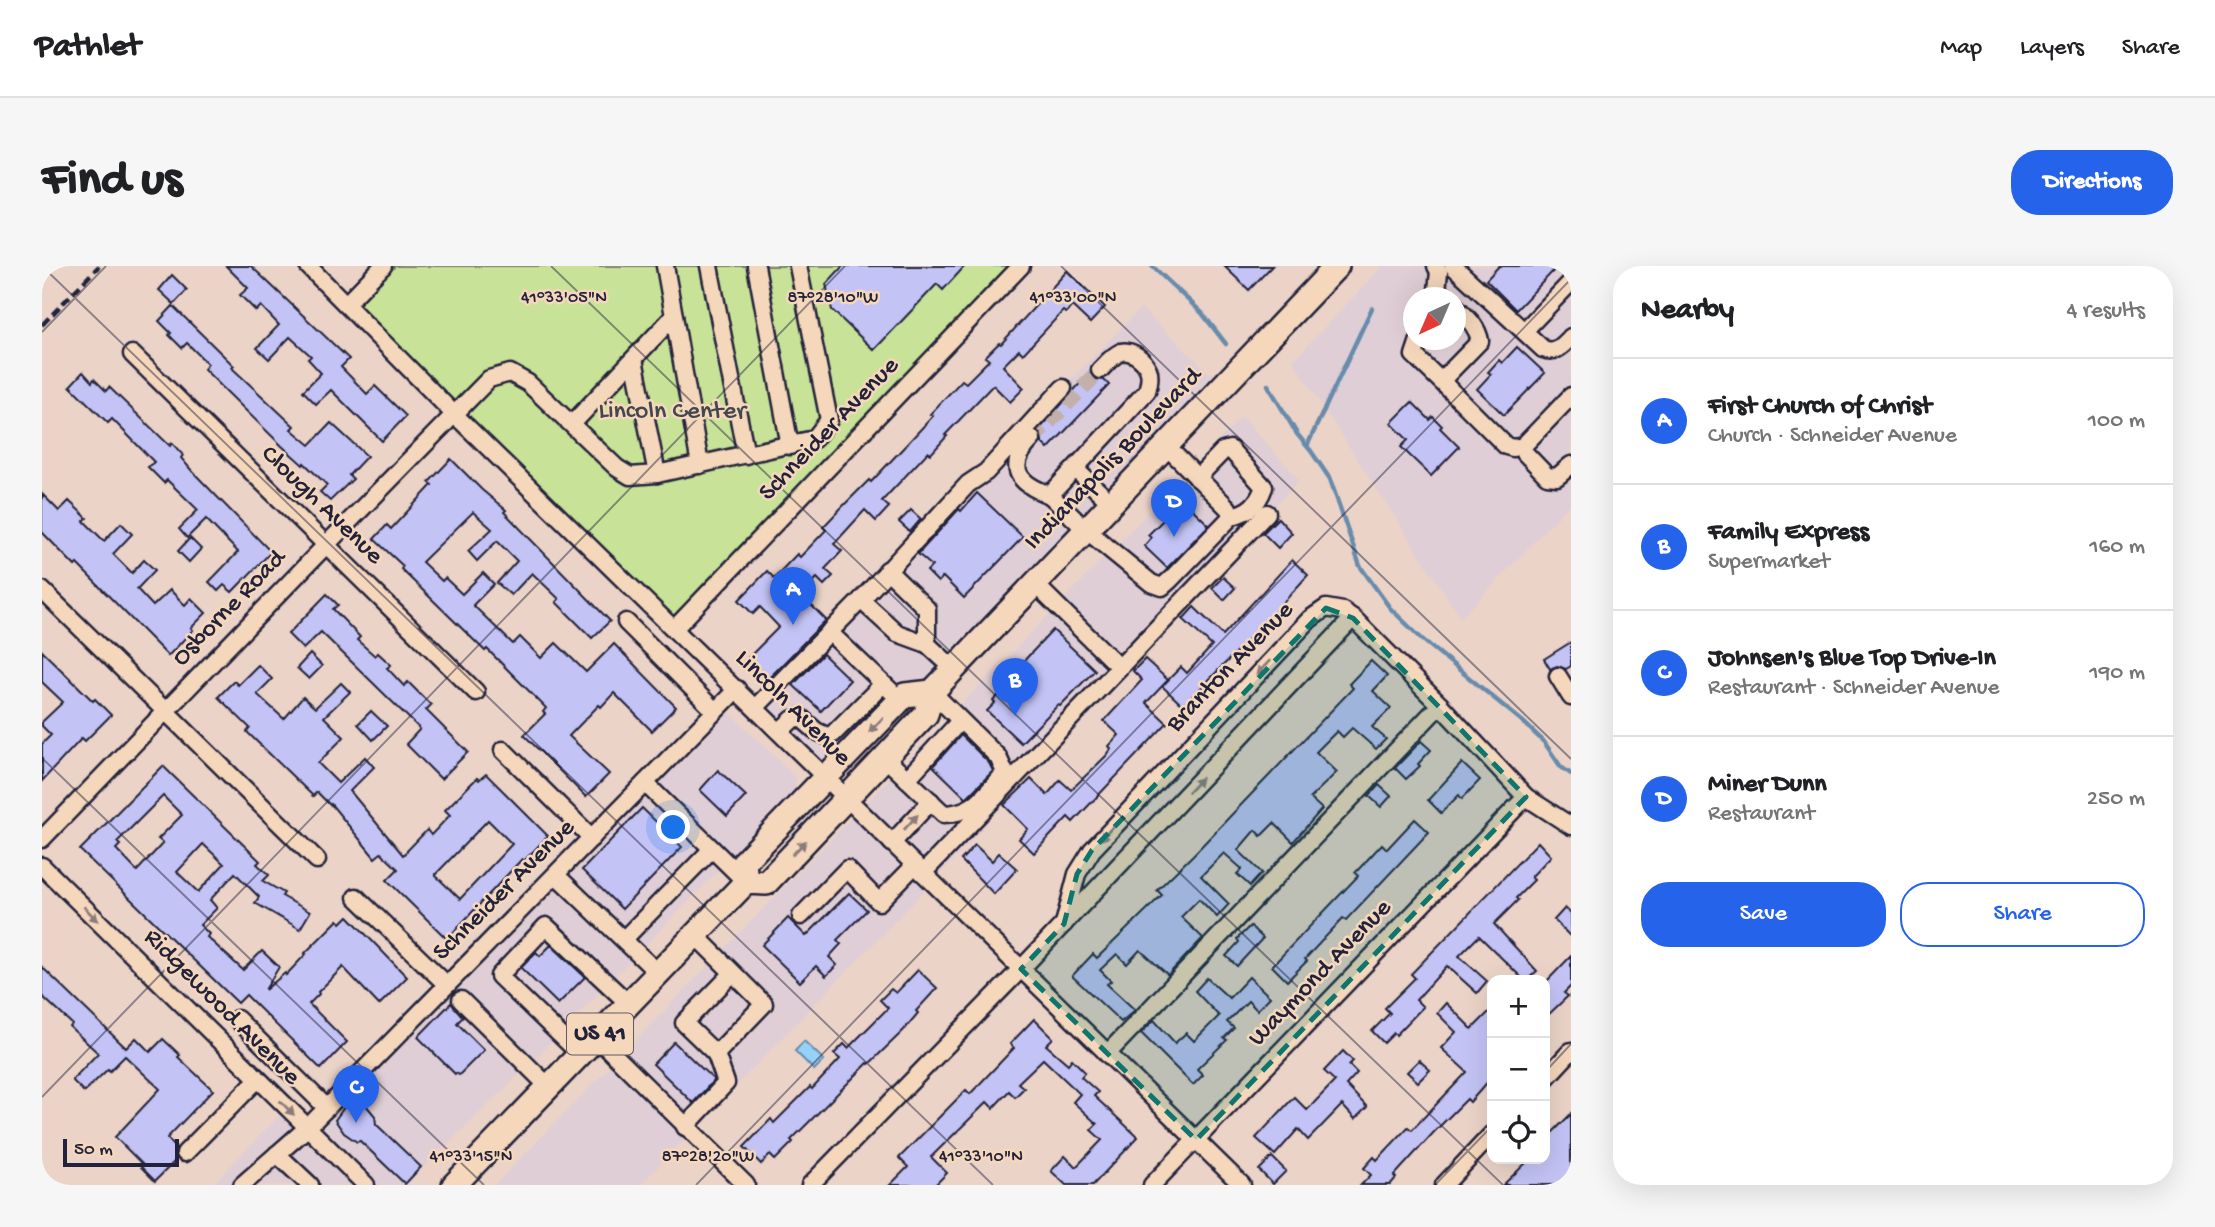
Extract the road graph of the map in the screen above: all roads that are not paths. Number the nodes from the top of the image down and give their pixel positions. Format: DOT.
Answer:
graph roads {
  1 [pos="309,266"];
  2 [pos="383,266"];
  3 [pos="664,266"];
  4 [pos="709,266"];
  5 [pos="756,266"];
  6 [pos="799,266"];
  7 [pos="1021,266"];
  8 [pos="1436,266"];
  9 [pos="1454,266"];
  10 [pos="1333,268"];
  11 [pos="1571,282"];
  12 [pos="1439,287"];
  13 [pos="347,303"];
  14 [pos="674,316"];
  15 [pos="1466,317"];
  16 [pos="1524,331"];
  17 [pos="1571,337"];
  18 [pos="1416,350"];
  19 [pos="132,354"];
  20 [pos="634,359"];
  21 [pos="1100,370"];
  22 [pos="1447,387"];
  23 [pos="1063,388"];
  24 [pos="1571,396"];
  25 [pos="454,414"];
  26 [pos="572,424"];
  27 [pos="1032,439"];
  28 [pos="790,446"];
  29 [pos="1166,446"];
  30 [pos="1523,446"];
  31 [pos="746,455"];
  32 [pos="700,465"];
  33 [pos="1571,465"];
  34 [pos="1075,468"];
  35 [pos="657,474"];
  36 [pos="1198,478"];
  37 [pos="1049,495"];
  38 [pos="1111,503"];
  39 [pos="1267,513"];
  40 [pos="1231,516"];
  41 [pos="1085,529"];
  42 [pos="326,545"];
  43 [pos="887,570"];
  44 [pos="1035,584"];
  45 [pos="42,590"];
  46 [pos="861,600"];
  47 [pos="1353,618"];
  48 [pos="626,622"];
  49 [pos="675,628"];
  50 [pos="829,632"];
  51 [pos="927,644"];
  52 [pos="1119,667"];
  53 [pos="954,669"];
  54 [pos="1558,676"];
  55 [pos="883,684"];
  56 [pos="737,689"];
  57 [pos="476,692"];
  58 [pos="932,692"];
  59 [pos="1571,697"];
  60 [pos="900,700"];
  61 [pos="1440,705"];
  62 [pos="756,708"];
  63 [pos="165,711"];
  64 [pos="715,711"];
  65 [pos="960,721"];
  66 [pos="780,731"];
  67 [pos="503,750"];
  68 [pos="884,758"];
  69 [pos="826,777"];
  70 [pos="907,779"];
  71 [pos="645,783"];
  72 [pos="1526,797"];
  73 [pos="846,798"];
  74 [pos="930,801"];
  75 [pos="1571,825"];
  76 [pos="592,838"];
  77 [pos="42,839"];
  78 [pos="892,843"];
  79 [pos="712,849"];
  80 [pos="317,860"];
  81 [pos="42,866"];
  82 [pos="919,869"];
  83 [pos="555,875"];
  84 [pos="746,882"];
  85 [pos="356,897"];
  86 [pos="801,916"];
  87 [pos="1064,924"];
  88 [pos="501,931"];
  89 [pos="695,936"];
  90 [pos="624,939"];
  91 [pos="522,951"];
  92 [pos="1021,970"];
  93 [pos="658,973"];
  94 [pos="732,974"];
  95 [pos="447,985"];
  96 [pos="461,1000"];
  97 [pos="629,1004"];
  98 [pos="237,1019"];
  99 [pos="596,1038"];
  100 [pos="1571,1051"];
  101 [pos="580,1054"];
  102 [pos="1107,1054"];
  103 [pos="716,1055"];
  104 [pos="1550,1074"];
  105 [pos="258,1079"];
  106 [pos="549,1087"];
  107 [pos="327,1108"];
  108 [pos="685,1127"];
  109 [pos="307,1128"];
  110 [pos="1487,1139"];
  111 [pos="1196,1140"];
  112 [pos="185,1153"];
  113 [pos="276,1154"];
  114 [pos="242,1185"];
  115 [pos="310,1185"];
  116 [pos="366,1185"];
  117 [pos="454,1185"];
  118 [pos="746,1185"];
  119 [pos="810,1185"];
  120 [pos="1152,1185"];
  121 [pos="1242,1185"];
  122 [pos="1444,1185"];
  1 -- 13 [label="street, Lincoln Avenue"];
  2 -- 13 [label="street"];
  3 -- 14 [label="street"];
  4 -- 31 [label="street"];
  5 -- 28 [label="street"];
  6 -- 28 [label="street"];
  7 -- 49 [label="street, Schneider Avenue"];
  8 -- 12 [label="street"];
  9 -- 16 [label="street"];
  10 -- 29 [label="highway, Indianapolis Boulevard / US 41"];
  11 -- 16 [label="street"];
  13 -- 25 [label="street, Lincoln Avenue"];
  14 -- 20 [label="street"];
  14 -- 32 [label="street"];
  15 -- 22 [label="street"];
  16 -- 17 [label="street"];
  18 -- 22 [label="street"];
  19 -- 42 [label="street, Clough Avenue"];
  20 -- 26 [label="street"];
  20 -- 35 [label="street"];
  21 -- 34 [label="street"];
  22 -- 30 [label="street"];
  23 -- 43 [label="street"];
  24 -- 30 [label="street"];
  25 -- 26 [label="street, Osborne Road"];
  25 -- 42 [label="street, Osborne Road"];
  25 -- 49 [label="street, Lincoln Avenue"];
  26 -- 35 [label="street"];
  27 -- 37 [label="street"];
  28 -- 31 [label="street"];
  29 -- 36 [label="street"];
  29 -- 38 [label="highway, Indianapolis Boulevard / US 41"];
  30 -- 33 [label="street"];
  31 -- 32 [label="street"];
  32 -- 35 [label="street"];
  34 -- 37 [label="street"];
  34 -- 38 [label="street"];
  36 -- 40 [label="street"];
  36 -- 40 [label="street"];
  37 -- 41 [label="street"];
  38 -- 41 [label="highway, Indianapolis Boulevard / US 41"];
  39 -- 52 [label="street"];
  40 -- 41 [label="street"];
  41 -- 44 [label="highway, Indianapolis Boulevard / US 41"];
  42 -- 57 [label="street, Clough Avenue"];
  42 -- 63 [label="street, Osborne Road"];
  43 -- 46 [label="street"];
  43 -- 51 [label="street"];
  44 -- 52 [label="street"];
  44 -- 53 [label="highway, Indianapolis Boulevard / US 41"];
  45 -- 63 [label="street"];
  46 -- 50 [label="street"];
  46 -- 51 [label="street"];
  47 -- 61 [label="street"];
  87 -- 47 [label="street, Branton Avenue, one-way"];
  47 -- 87 [label="street, Branton Avenue, one-way"];
  48 -- 64 [label="street"];
  49 -- 56 [label="street, Lincoln Avenue"];
  50 -- 55 [label="street"];
  50 -- 62 [label="street"];
  51 -- 53 [label="street"];
  52 -- 82 [label="street"];
  53 -- 58 [label="highway, Indianapolis Boulevard / US 41"];
  54 -- 59 [label="street"];
  55 -- 60 [label="street"];
  55 -- 66 [label="street"];
  56 -- 62 [label="street, Lincoln Avenue"];
  56 -- 64 [label="street, Schneider Avenue"];
  58 -- 60 [label="highway"];
  58 -- 65 [label="street"];
  58 -- 68 [label="highway, Indianapolis Boulevard / US 41"];
  60 -- 69 [label="highway, Indianapolis Boulevard / US 41, one-way"];
  61 -- 72 [label="street"];
  61 -- 102 [label="street"];
  62 -- 66 [label="street, Lincoln Avenue"];
  63 -- 77 [label="street, Osborne Road"];
  63 -- 80 [label="street"];
  64 -- 71 [label="street, Schneider Avenue"];
  65 -- 70 [label="street"];
  65 -- 74 [label="street"];
  66 -- 69 [label="street, Lincoln Avenue"];
  67 -- 76 [label="street"];
  68 -- 70 [label="street"];
  68 -- 73 [label="highway, Indianapolis Boulevard / US 41"];
  69 -- 73 [label="street, Lincoln Avenue"];
  69 -- 84 [label="highway, Indianapolis Boulevard / US 41"];
  70 -- 74 [label="street"];
  71 -- 76 [label="street, Schneider Avenue"];
  71 -- 79 [label="street"];
  72 -- 75 [label="street"];
  72 -- 111 [label="street, Waymond Avenue"];
  73 -- 78 [label="street, Lincoln Avenue"];
  84 -- 73 [label="highway, Indianapolis Boulevard / US 41, one-way"];
  78 -- 74 [label="street, one-way"];
  76 -- 83 [label="street, Schneider Avenue"];
  78 -- 82 [label="street, Lincoln Avenue"];
  79 -- 84 [label="street"];
  79 -- 90 [label="street"];
  81 -- 105 [label="street, Ridgewood Avenue, one-way"];
  82 -- 86 [label="street"];
  82 -- 92 [label="street, Lincoln Avenue"];
  83 -- 88 [label="street, Schneider Avenue"];
  83 -- 90 [label="street"];
  84 -- 89 [label="highway, Indianapolis Boulevard / US 41"];
  85 -- 95 [label="street"];
  87 -- 92 [label="street, Branton Avenue"];
  88 -- 91 [label="street"];
  88 -- 95 [label="street, Schneider Avenue"];
  89 -- 93 [label="highway, Indianapolis Boulevard / US 41"];
  89 -- 94 [label="street"];
  90 -- 93 [label="street"];
  91 -- 97 [label="street"];
  91 -- 101 [label="street"];
  92 -- 102 [label="street, Lincoln Avenue"];
  92 -- 119 [label="street, Branton Avenue"];
  93 -- 97 [label="highway, Indianapolis Boulevard / US 41"];
  94 -- 103 [label="street"];
  94 -- 103 [label="street"];
  95 -- 107 [label="street, Schneider Avenue"];
  96 -- 106 [label="street"];
  97 -- 99 [label="highway, Indianapolis Boulevard / US 41"];
  98 -- 107 [label="street"];
  99 -- 101 [label="highway, Indianapolis Boulevard / US 41"];
  99 -- 108 [label="street"];
  100 -- 104 [label="street"];
  101 -- 106 [label="highway, Indianapolis Boulevard / US 41"];
  102 -- 111 [label="street, Lincoln Avenue"];
  103 -- 108 [label="street"];
  105 -- 109 [label="street, Ridgewood Avenue, one-way"];
  105 -- 112 [label="street"];
  106 -- 117 [label="highway, Indianapolis Boulevard / US 41"];
  107 -- 109 [label="street, Schneider Avenue"];
  108 -- 118 [label="street"];
  109 -- 113 [label="street, Schneider Avenue"];
  109 -- 116 [label="street, Ridgewood Avenue"];
  110 -- 122 [label="street"];
  111 -- 120 [label="street, Waymond Avenue"];
  111 -- 121 [label="street, Lincoln Avenue"];
  113 -- 114 [label="street, Schneider Avenue"];
  113 -- 115 [label="street"];
}
